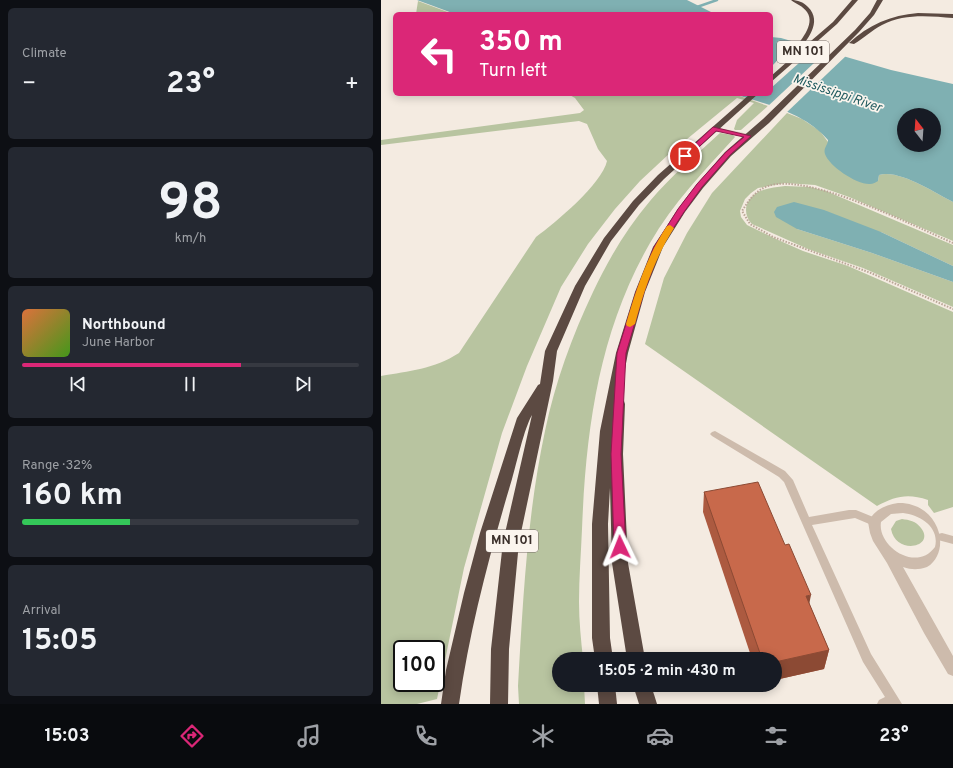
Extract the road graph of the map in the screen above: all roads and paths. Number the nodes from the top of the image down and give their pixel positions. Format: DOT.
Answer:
graph roads {
  1 [pos="794,0"];
  2 [pos="855,0"];
  3 [pos="880,0"];
  4 [pos="953,16"];
  5 [pos="825,62"];
  6 [pos="783,70"];
  7 [pos="773,78"];
  8 [pos="752,96"];
  9 [pos="715,129"];
  10 [pos="748,136"];
  11 [pos="953,243"];
  12 [pos="953,309"];
  13 [pos="622,353"];
  14 [pos="547,380"];
  15 [pos="715,434"];
  16 [pos="806,522"];
  17 [pos="874,522"];
  18 [pos="947,538"];
  19 [pos="889,554"];
  20 [pos="603,652"];
  21 [pos="635,652"];
  22 [pos="953,669"];
  23 [pos="607,692"];
  24 [pos="644,692"];
  25 [pos="891,703"];
  26 [pos="450,704"];
  27 [pos="499,704"];
  28 [pos="608,704"];
  29 [pos="648,704"];
  1 -- 6 [label="highway"];
  2 -- 6 [label="highway, MN 101"];
  3 -- 5 [label="highway, MN 101"];
  4 -- 5 [label="highway"];
  5 -- 10 [label="highway, MN 101"];
  6 -- 7 [label="highway, MN 101"];
  8 -- 9 [label="highway, MN 101"];
  9 -- 10 [label="lane"];
  9 -- 14 [label="highway, MN 101"];
  10 -- 13 [label="highway, MN 101"];
  11 -- 12 [label="path"];
  13 -- 20 [label="highway, MN 101"];
  13 -- 21 [label="highway"];
  14 -- 26 [label="highway"];
  14 -- 27 [label="highway, MN 101"];
  15 -- 16 [label="lane"];
  16 -- 17 [label="lane"];
  16 -- 25 [label="lane"];
  17 -- 18 [label="street"];
  17 -- 19 [label="street"];
  18 -- 19 [label="street"];
  19 -- 22 [label="street"];
  23 -- 28 [label="highway"];
  24 -- 29 [label="highway"];
}
